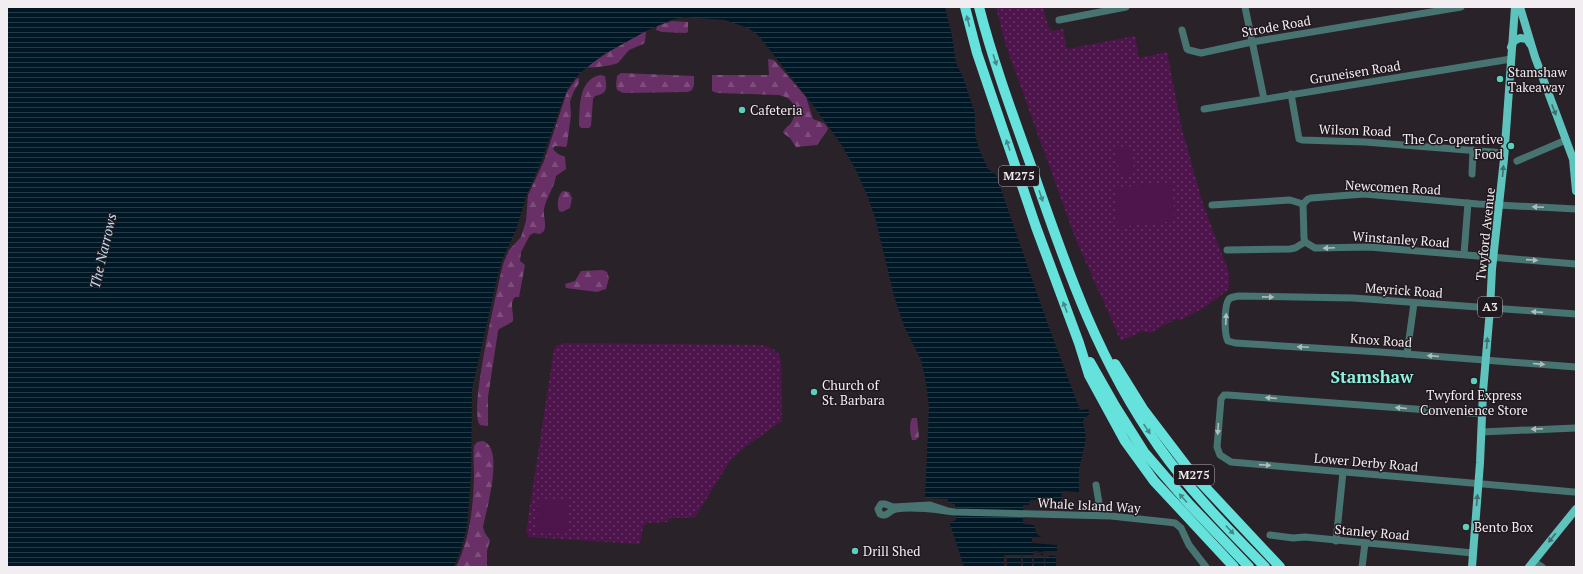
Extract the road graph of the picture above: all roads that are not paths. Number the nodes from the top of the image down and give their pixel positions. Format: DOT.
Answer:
graph roads {
  1 [pos="965,7"];
  2 [pos="980,7"];
  3 [pos="1126,7"];
  4 [pos="1245,7"];
  5 [pos="1461,7"];
  6 [pos="1515,7"];
  7 [pos="1520,7"];
  8 [pos="1059,20"];
  9 [pos="1182,30"];
  10 [pos="1252,42"];
  11 [pos="1531,44"];
  12 [pos="1511,48"];
  13 [pos="1193,51"];
  14 [pos="1182,53"];
  15 [pos="1511,59"];
  16 [pos="1291,94"];
  17 [pos="1264,99"];
  18 [pos="1204,109"];
  19 [pos="1566,140"];
  20 [pos="1473,150"];
  21 [pos="1505,153"];
  22 [pos="1574,153"];
  23 [pos="1517,161"];
  24 [pos="1472,174"];
  25 [pos="1576,191"];
  26 [pos="1468,203"];
  27 [pos="1303,204"];
  28 [pos="1212,205"];
  29 [pos="1500,205"];
  30 [pos="1576,209"];
  31 [pos="1305,242"];
  32 [pos="1227,250"];
  33 [pos="1464,254"];
  34 [pos="1494,258"];
  35 [pos="1576,264"];
  36 [pos="1230,299"];
  37 [pos="1414,303"];
  38 [pos="1490,309"];
  39 [pos="1576,314"];
  40 [pos="1094,334"];
  41 [pos="1079,343"];
  42 [pos="1407,354"];
  43 [pos="1486,360"];
  44 [pos="1576,367"];
  45 [pos="1482,414"];
  46 [pos="1576,428"];
  47 [pos="1481,432"];
  48 [pos="1343,472"];
  49 [pos="1479,484"];
  50 [pos="1096,485"];
  51 [pos="1574,492"];
  52 [pos="1576,509"];
  53 [pos="948,511"];
  54 [pos="1101,515"];
  55 [pos="1270,535"];
  56 [pos="1336,541"];
  57 [pos="1365,543"];
  58 [pos="1473,553"];
  59 [pos="1223,556"];
  60 [pos="1531,564"];
  61 [pos="1206,567"];
  62 [pos="1224,567"];
  63 [pos="1234,567"];
  64 [pos="1249,567"];
  65 [pos="1265,567"];
  66 [pos="1280,567"];
  67 [pos="1362,567"];
  68 [pos="1472,567"];
  69 [pos="1542,567"];
  41 -- 1 [label="highway, M275, one-way"];
  2 -- 40 [label="highway, M275, one-way"];
  3 -- 8 [label="street"];
  4 -- 10 [label="street"];
  5 -- 10 [label="street, Strode Road"];
  6 -- 12 [label="main road, Twyford Avenue / A3"];
  7 -- 11 [label="main road"];
  9 -- 13 [label="street"];
  10 -- 13 [label="street, Strode Road"];
  10 -- 17 [label="street"];
  11 -- 12 [label="main road"];
  11 -- 19 [label="main road, one-way"];
  12 -- 15 [label="main road, Twyford Avenue / A3"];
  13 -- 14 [label="street"];
  15 -- 16 [label="street, Gruneisen Road"];
  15 -- 21 [label="main road, Twyford Avenue / A3"];
  16 -- 17 [label="street, Gruneisen Road"];
  16 -- 20 [label="street, Wilson Road"];
  17 -- 18 [label="street, Gruneisen Road"];
  19 -- 22 [label="main road"];
  19 -- 23 [label="street"];
  20 -- 21 [label="street, Wilson Road"];
  20 -- 24 [label="street"];
  29 -- 21 [label="main road, Twyford Avenue / A3, one-way"];
  22 -- 25 [label="main road"];
  26 -- 27 [label="street, Newcomen Road"];
  26 -- 29 [label="street, Newcomen Road"];
  26 -- 33 [label="street"];
  27 -- 28 [label="street"];
  27 -- 31 [label="street"];
  30 -- 29 [label="street, Newcomen Road, one-way"];
  29 -- 34 [label="main road, Twyford Avenue / A3"];
  31 -- 32 [label="street"];
  33 -- 31 [label="street, Winstanley Road, one-way"];
  33 -- 34 [label="street, Winstanley Road"];
  34 -- 35 [label="street, Winstanley Road, one-way"];
  34 -- 38 [label="main road, Twyford Avenue / A3"];
  36 -- 37 [label="street, Meyrick Road, one-way"];
  42 -- 36 [label="street, Knox Road, one-way"];
  37 -- 38 [label="street, Meyrick Road"];
  37 -- 42 [label="street"];
  39 -- 38 [label="street, Meyrick Road, one-way"];
  43 -- 38 [label="main road, Twyford Avenue / A3, one-way"];
  40 -- 65 [label="highway, M275, one-way"];
  40 -- 66 [label="highway, M275"];
  41 -- 59 [label="highway, M275"];
  64 -- 41 [label="highway, M275, one-way"];
  43 -- 42 [label="street, Knox Road, one-way"];
  43 -- 44 [label="street, Knox Road, one-way"];
  43 -- 45 [label="main road, Twyford Avenue / A3"];
  45 -- 47 [label="main road, Twyford Avenue / A3"];
  45 -- 48 [label="street, Lower Derby Road, one-way"];
  46 -- 47 [label="street, one-way"];
  47 -- 49 [label="main road, Twyford Avenue / A3"];
  48 -- 49 [label="street, Lower Derby Road"];
  48 -- 56 [label="street"];
  49 -- 51 [label="street, Lower Derby Road"];
  58 -- 49 [label="main road, Twyford Avenue / A3, one-way"];
  50 -- 54 [label="street"];
  52 -- 60 [label="main road, one-way"];
  53 -- 53 [label="street"];
  53 -- 54 [label="street, Whale Island Way"];
  54 -- 61 [label="street, Whale Island Way"];
  55 -- 56 [label="street, Stanley Road"];
  56 -- 57 [label="street, Stanley Road"];
  57 -- 58 [label="street, Stanley Road"];
  57 -- 67 [label="street"];
  58 -- 68 [label="main road, Twyford Avenue / A3"];
  59 -- 62 [label="highway"];
  59 -- 63 [label="highway, M275"];
  60 -- 69 [label="street"];
}
